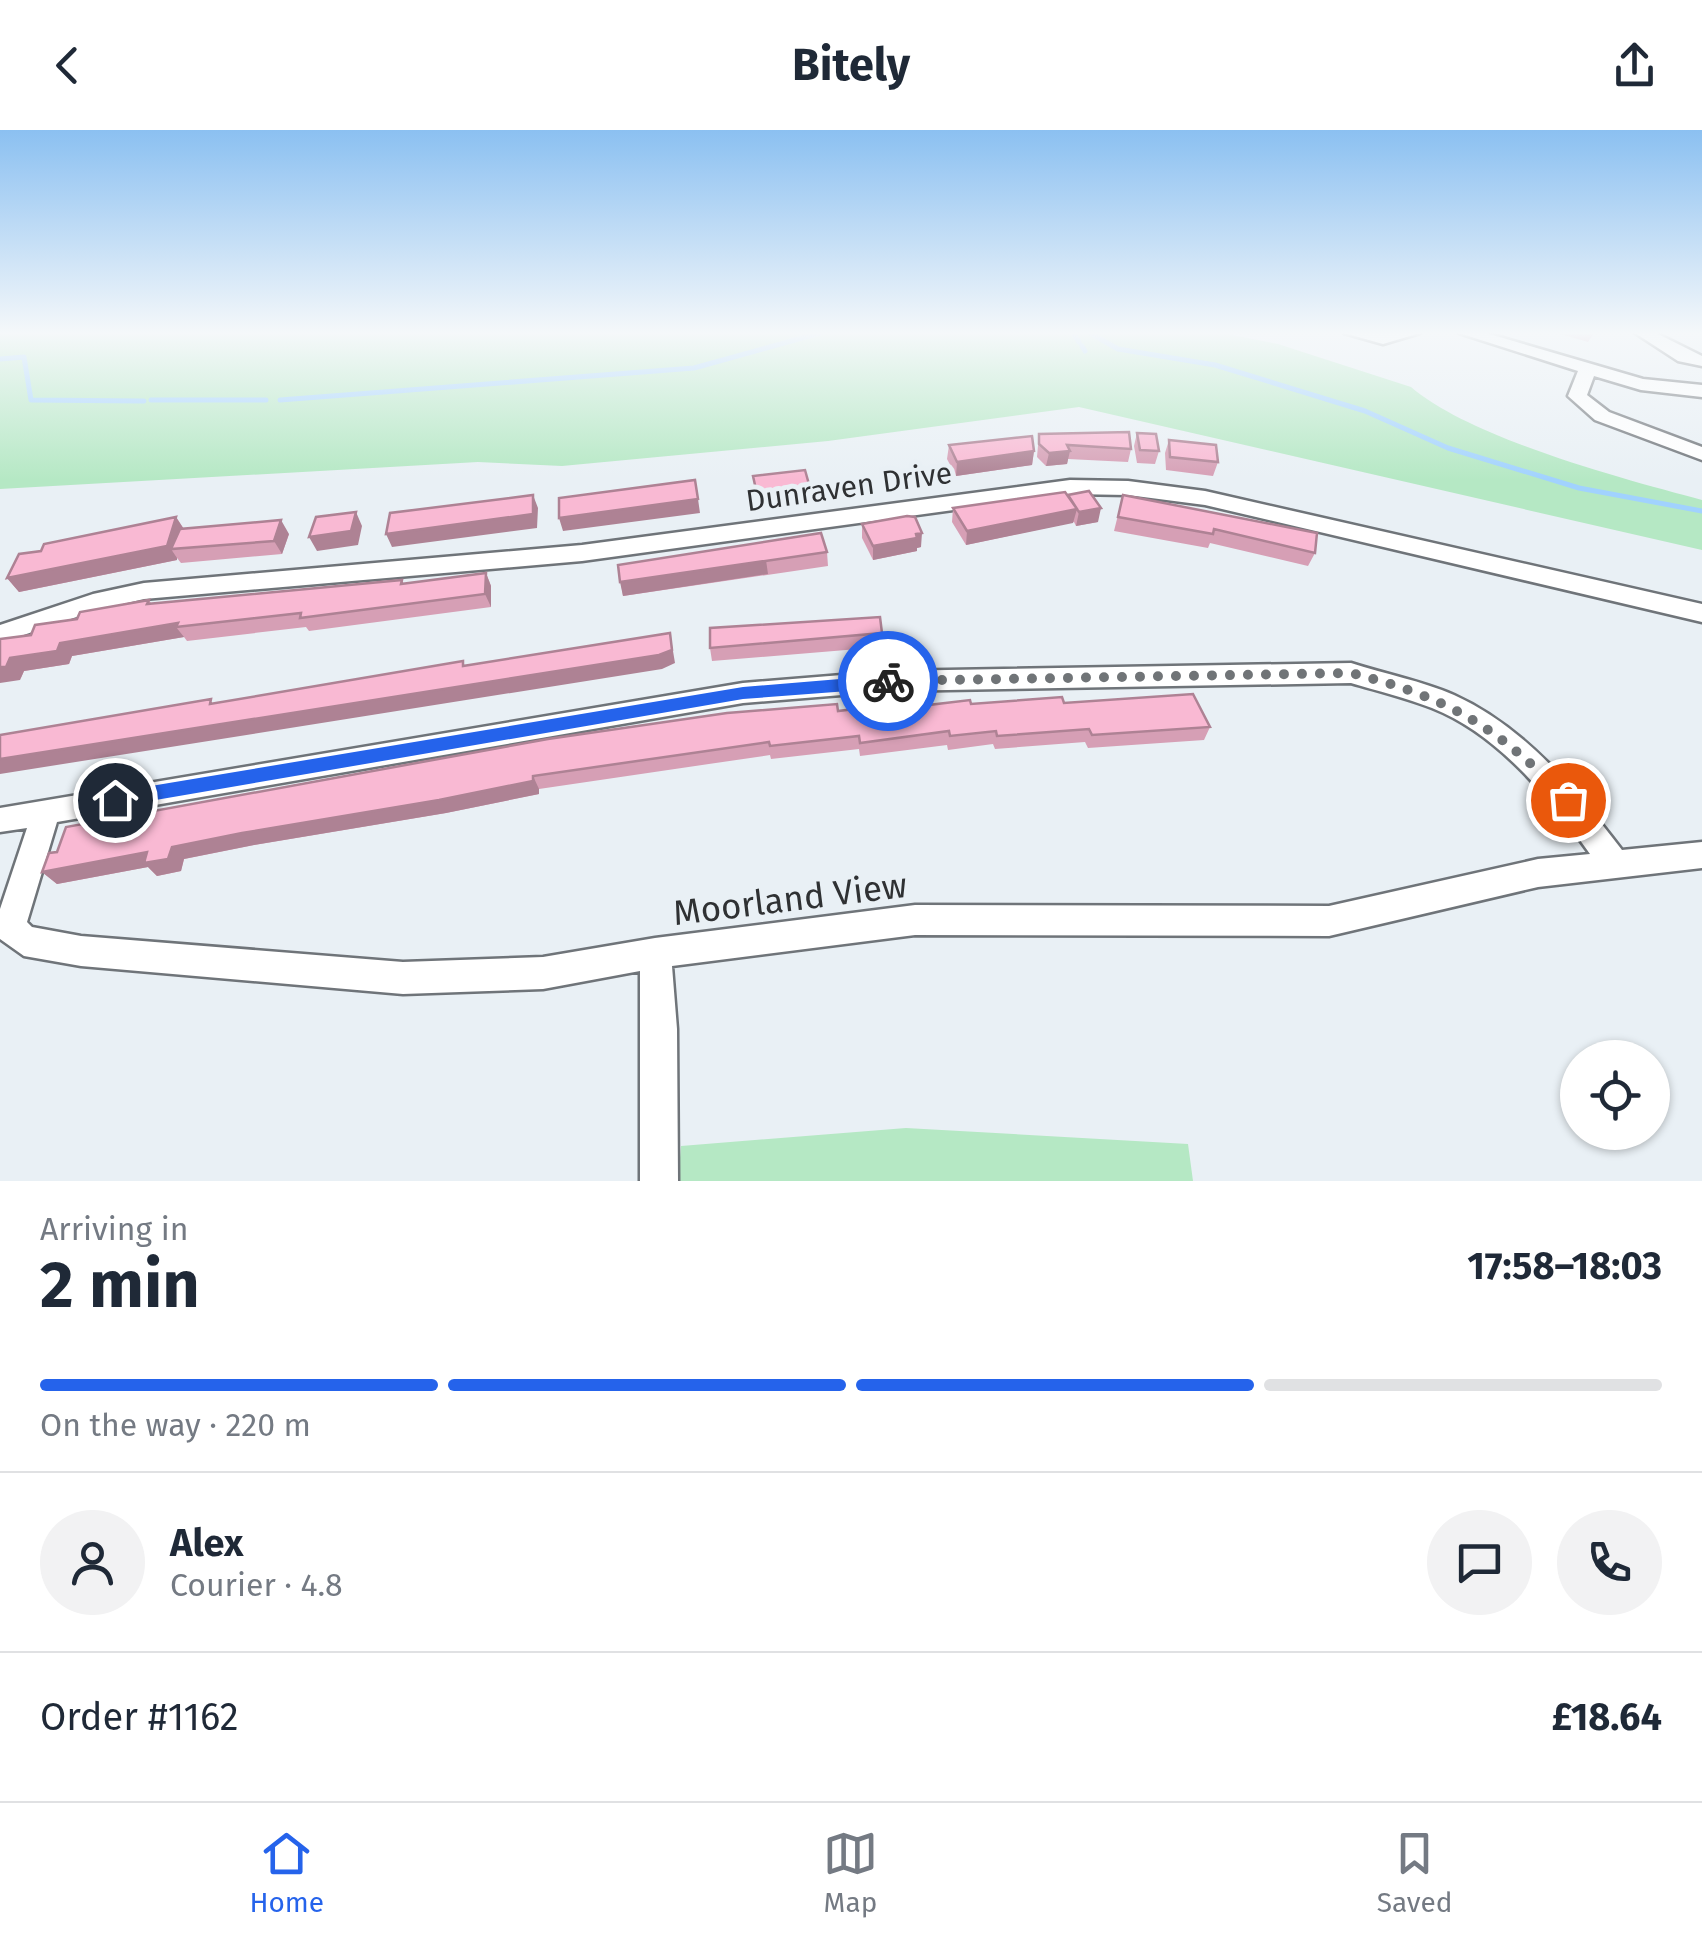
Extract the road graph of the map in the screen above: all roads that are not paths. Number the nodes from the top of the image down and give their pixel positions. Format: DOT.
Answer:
graph roads {
  1 [pos="1583,382"];
  2 [pos="1635,382"];
  3 [pos="1702,391"];
  4 [pos="1702,454"];
  5 [pos="1702,613"];
  6 [pos="0,634"];
  7 [pos="46,812"];
  8 [pos="0,820"];
  9 [pos="1702,854"];
  10 [pos="1613,862"];
  11 [pos="655,953"];
  12 [pos="659,1181"];
  1 -- 4 [label="street"];
  2 -- 3 [label="street"];
  5 -- 6 [label="street, Dunraven Drive"];
  7 -- 8 [label="street"];
  7 -- 10 [label="street"];
  7 -- 11 [label="street, Moorland View"];
  9 -- 10 [label="street, Moorland View"];
  10 -- 11 [label="street, Moorland View"];
  11 -- 12 [label="street"];
}
